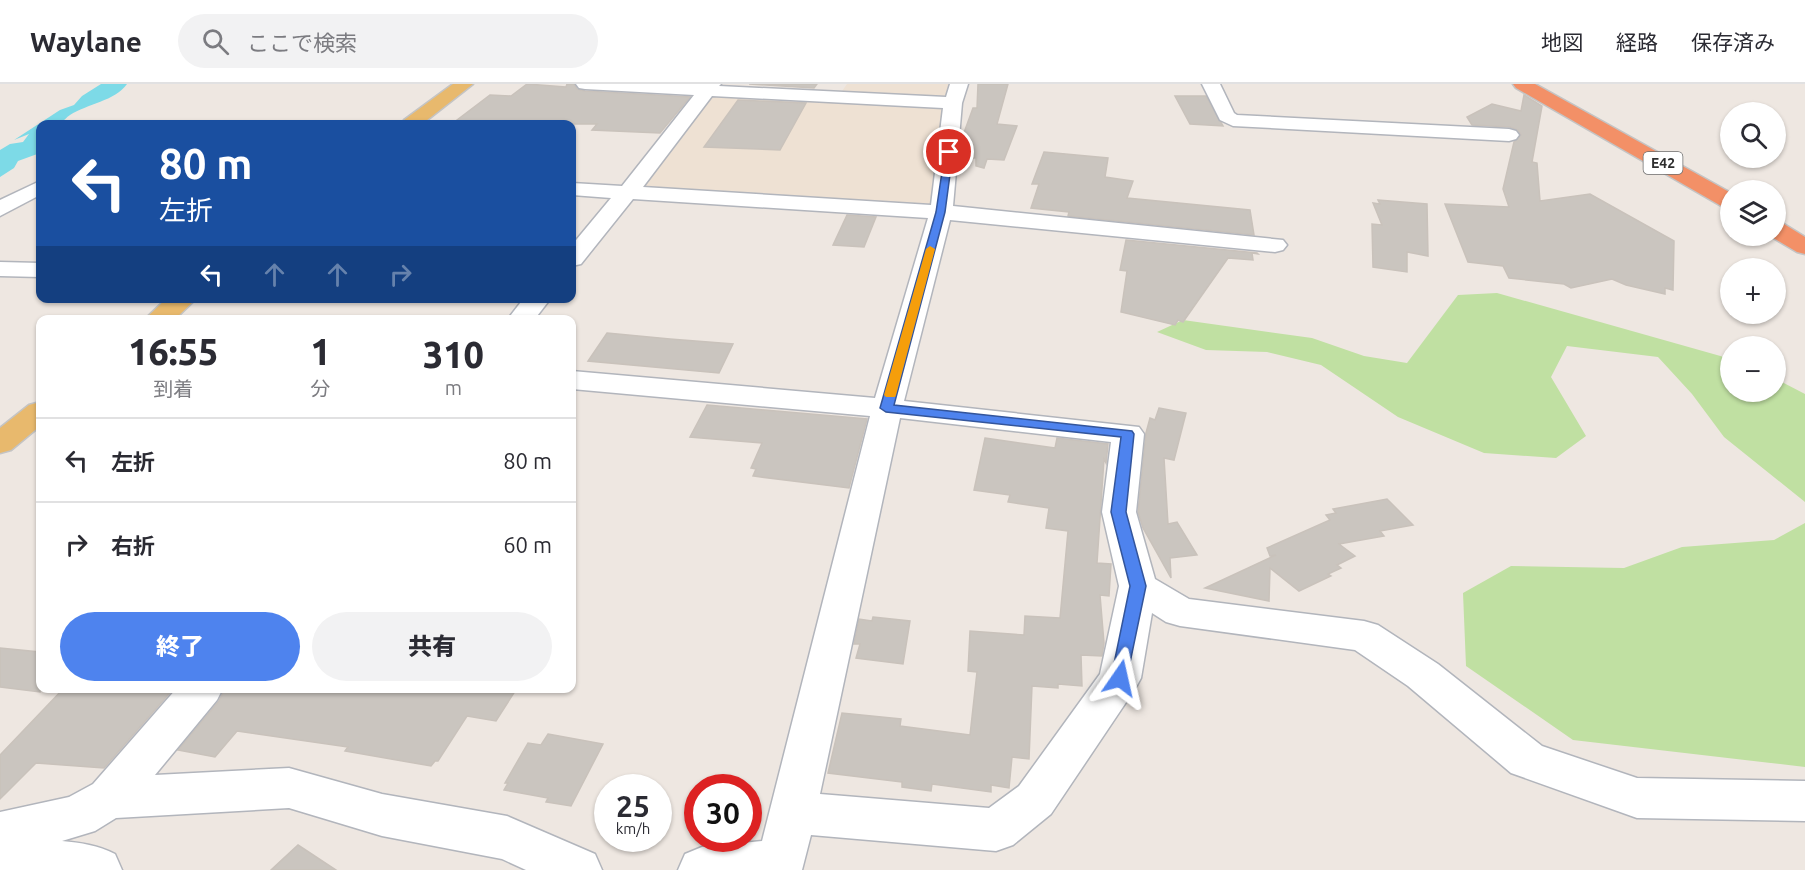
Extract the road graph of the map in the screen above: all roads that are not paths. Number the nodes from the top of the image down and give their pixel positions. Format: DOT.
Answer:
graph roads {
  1 [pos="464,84"];
  2 [pos="585,84"];
  3 [pos="1211,84"];
  4 [pos="1522,84"];
  5 [pos="710,87"];
  6 [pos="956,93"];
  7 [pos="416,120"];
  8 [pos="1509,135"];
  9 [pos="36,189"];
  10 [pos="576,189"];
  11 [pos="628,192"];
  12 [pos="1720,196"];
  13 [pos="0,209"];
  14 [pos="941,212"];
  15 [pos="1786,235"];
  16 [pos="1275,245"];
  17 [pos="1805,247"];
  18 [pos="576,254"];
  19 [pos="0,269"];
  20 [pos="36,270"];
  21 [pos="178,303"];
  22 [pos="534,303"];
  23 [pos="163,315"];
  24 [pos="524,315"];
  25 [pos="576,380"];
  26 [pos="886,408"];
  27 [pos="36,414"];
  28 [pos="0,443"];
  29 [pos="1138,586"];
  30 [pos="198,693"];
  31 [pos="109,798"];
  32 [pos="1805,801"];
  33 [pos="792,813"];
  34 [pos="0,834"];
  35 [pos="0,856"];
  36 [pos="98,870"];
  37 [pos="578,870"];
  38 [pos="702,870"];
  1 -- 7 [label="main road"];
  2 -- 5 [label="street"];
  3 -- 8 [label="street"];
  4 -- 12 [label="highway, E42"];
  5 -- 6 [label="street"];
  5 -- 11 [label="street"];
  6 -- 14 [label="street"];
  9 -- 13 [label="street"];
  10 -- 11 [label="street"];
  11 -- 14 [label="street"];
  11 -- 18 [label="street"];
  14 -- 16 [label="street"];
  14 -- 26 [label="street"];
  15 -- 17 [label="highway"];
  19 -- 20 [label="street"];
  21 -- 23 [label="main road"];
  22 -- 24 [label="street"];
  25 -- 26 [label="street"];
  26 -- 29 [label="street"];
  26 -- 33 [label="street"];
  27 -- 28 [label="main road"];
  29 -- 32 [label="street"];
  29 -- 33 [label="street"];
  30 -- 31 [label="street"];
  31 -- 34 [label="street"];
  31 -- 37 [label="street"];
  33 -- 38 [label="street"];
  35 -- 36 [label="street"];
}
